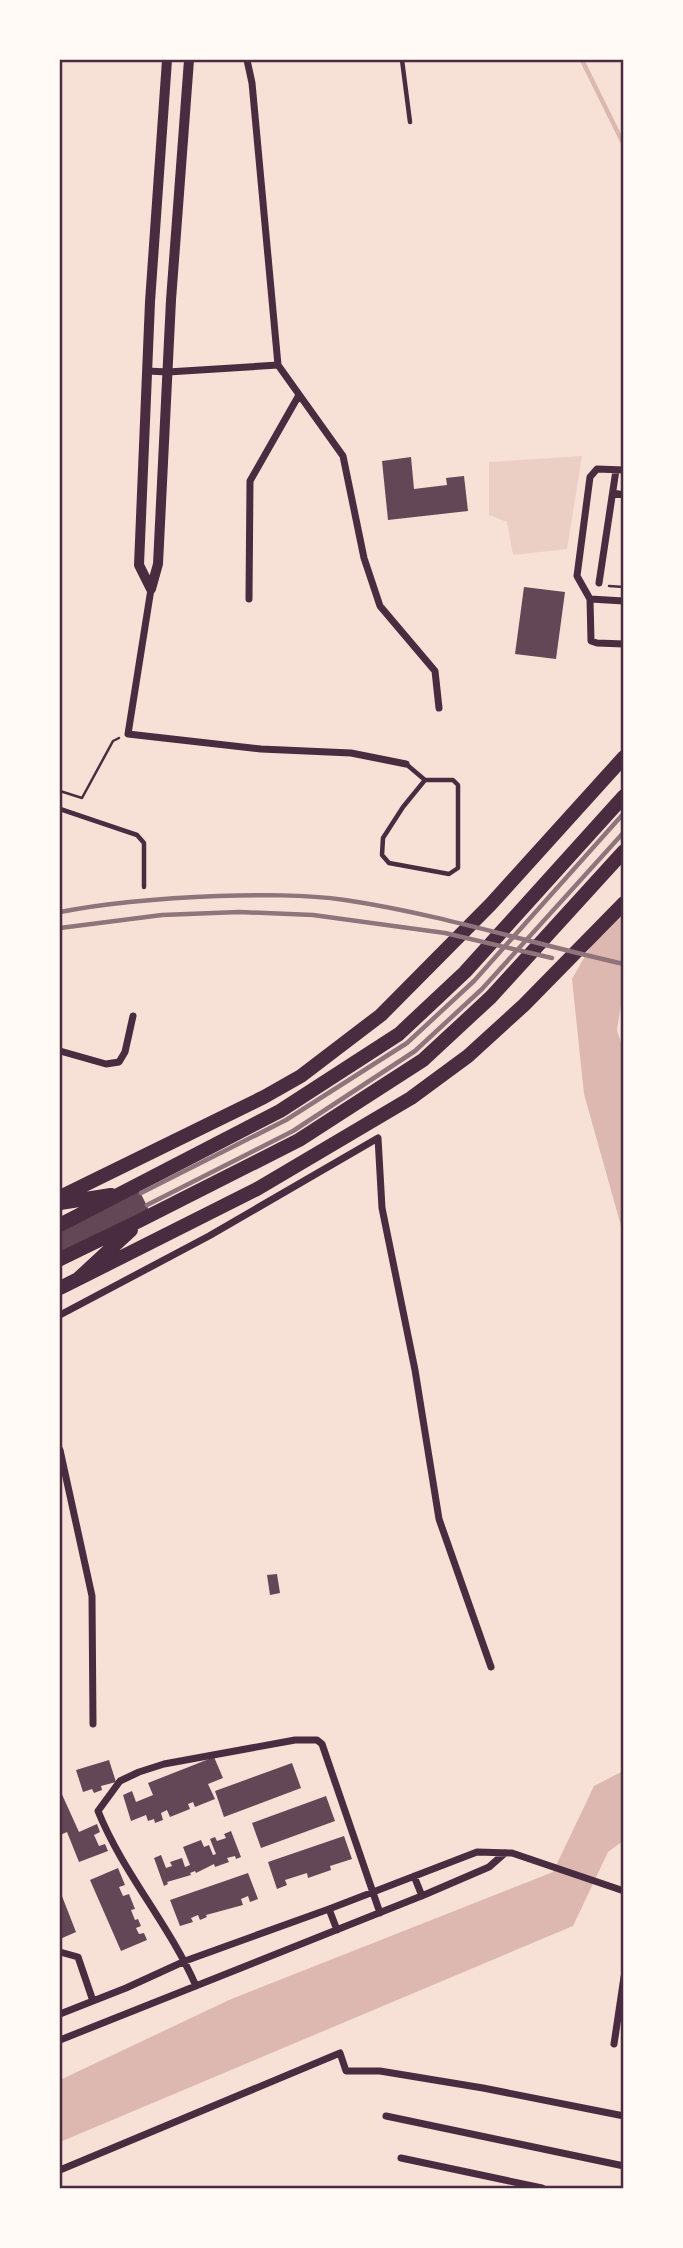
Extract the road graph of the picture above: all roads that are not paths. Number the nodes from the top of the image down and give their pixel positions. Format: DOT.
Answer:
graph roads {
  1 [pos="167,60"];
  2 [pos="189,60"];
  3 [pos="247,60"];
  4 [pos="402,60"];
  5 [pos="410,122"];
  6 [pos="278,365"];
  7 [pos="147,371"];
  8 [pos="168,372"];
  9 [pos="299,394"];
  10 [pos="620,470"];
  11 [pos="613,493"];
  12 [pos="624,495"];
  13 [pos="599,583"];
  14 [pos="151,589"];
  15 [pos="590,598"];
  16 [pos="249,599"];
  17 [pos="624,601"];
  18 [pos="624,644"];
  19 [pos="439,708"];
  20 [pos="624,757"];
  21 [pos="407,764"];
  22 [pos="425,780"];
  23 [pos="624,796"];
  24 [pos="60,809"];
  25 [pos="624,851"];
  26 [pos="144,887"];
  27 [pos="624,903"];
  28 [pos="132,1016"];
  29 [pos="60,1051"];
  30 [pos="122,1193"];
  31 [pos="60,1197"];
  32 [pos="60,1203"];
  33 [pos="139,1222"];
  34 [pos="60,1225"];
  35 [pos="63,1257"];
  36 [pos="78,1279"];
  37 [pos="60,1288"];
  38 [pos="60,1315"];
  39 [pos="60,1450"];
  40 [pos="491,1667"];
  41 [pos="93,1724"];
  42 [pos="506,1853"];
  43 [pos="414,1876"];
  44 [pos="624,1891"];
  45 [pos="372,1893"];
  46 [pos="422,1896"];
  47 [pos="329,1909"];
  48 [pos="380,1913"];
  49 [pos="337,1930"];
  50 [pos="60,1952"];
  51 [pos="185,1961"];
  52 [pos="624,1977"];
  53 [pos="196,1986"];
  54 [pos="93,2001"];
  55 [pos="60,2014"];
  56 [pos="60,2040"];
  57 [pos="614,2044"];
  58 [pos="386,2116"];
  59 [pos="624,2116"];
  60 [pos="401,2158"];
  61 [pos="624,2166"];
  62 [pos="60,2170"];
  63 [pos="542,2189"];
  1 -- 7 [label="street"];
  2 -- 8 [label="street"];
  3 -- 6 [label="street"];
  4 -- 5 [label="lane"];
  6 -- 8 [label="street"];
  6 -- 9 [label="street"];
  7 -- 8 [label="street"];
  7 -- 14 [label="street"];
  8 -- 14 [label="street"];
  9 -- 16 [label="street"];
  9 -- 19 [label="street"];
  10 -- 11 [label="street"];
  10 -- 15 [label="street"];
  11 -- 12 [label="street"];
  11 -- 13 [label="street"];
  14 -- 21 [label="street"];
  15 -- 17 [label="street"];
  15 -- 18 [label="street"];
  20 -- 31 [label="highway"];
  21 -- 22 [label="lane"];
  22 -- 22 [label="lane"];
  23 -- 30 [label="highway"];
  24 -- 26 [label="lane"];
  25 -- 33 [label="highway"];
  27 -- 36 [label="highway"];
  28 -- 29 [label="street"];
  30 -- 32 [label="highway"];
  30 -- 34 [label="highway"];
  33 -- 35 [label="highway"];
  33 -- 36 [label="highway"];
  36 -- 37 [label="highway"];
  38 -- 40 [label="street"];
  39 -- 41 [label="street"];
  42 -- 43 [label="street"];
  42 -- 44 [label="street"];
  42 -- 46 [label="street"];
  43 -- 45 [label="street"];
  43 -- 46 [label="street"];
  45 -- 47 [label="street"];
  45 -- 48 [label="street"];
  45 -- 51 [label="street"];
  46 -- 48 [label="street"];
  47 -- 49 [label="street"];
  47 -- 51 [label="street"];
  48 -- 49 [label="street"];
  49 -- 53 [label="street"];
  50 -- 54 [label="street"];
  51 -- 53 [label="street"];
  51 -- 54 [label="street"];
  52 -- 57 [label="street"];
  53 -- 56 [label="street"];
  54 -- 55 [label="street"];
  58 -- 61 [label="street"];
  59 -- 62 [label="street"];
  60 -- 63 [label="street"];
}
